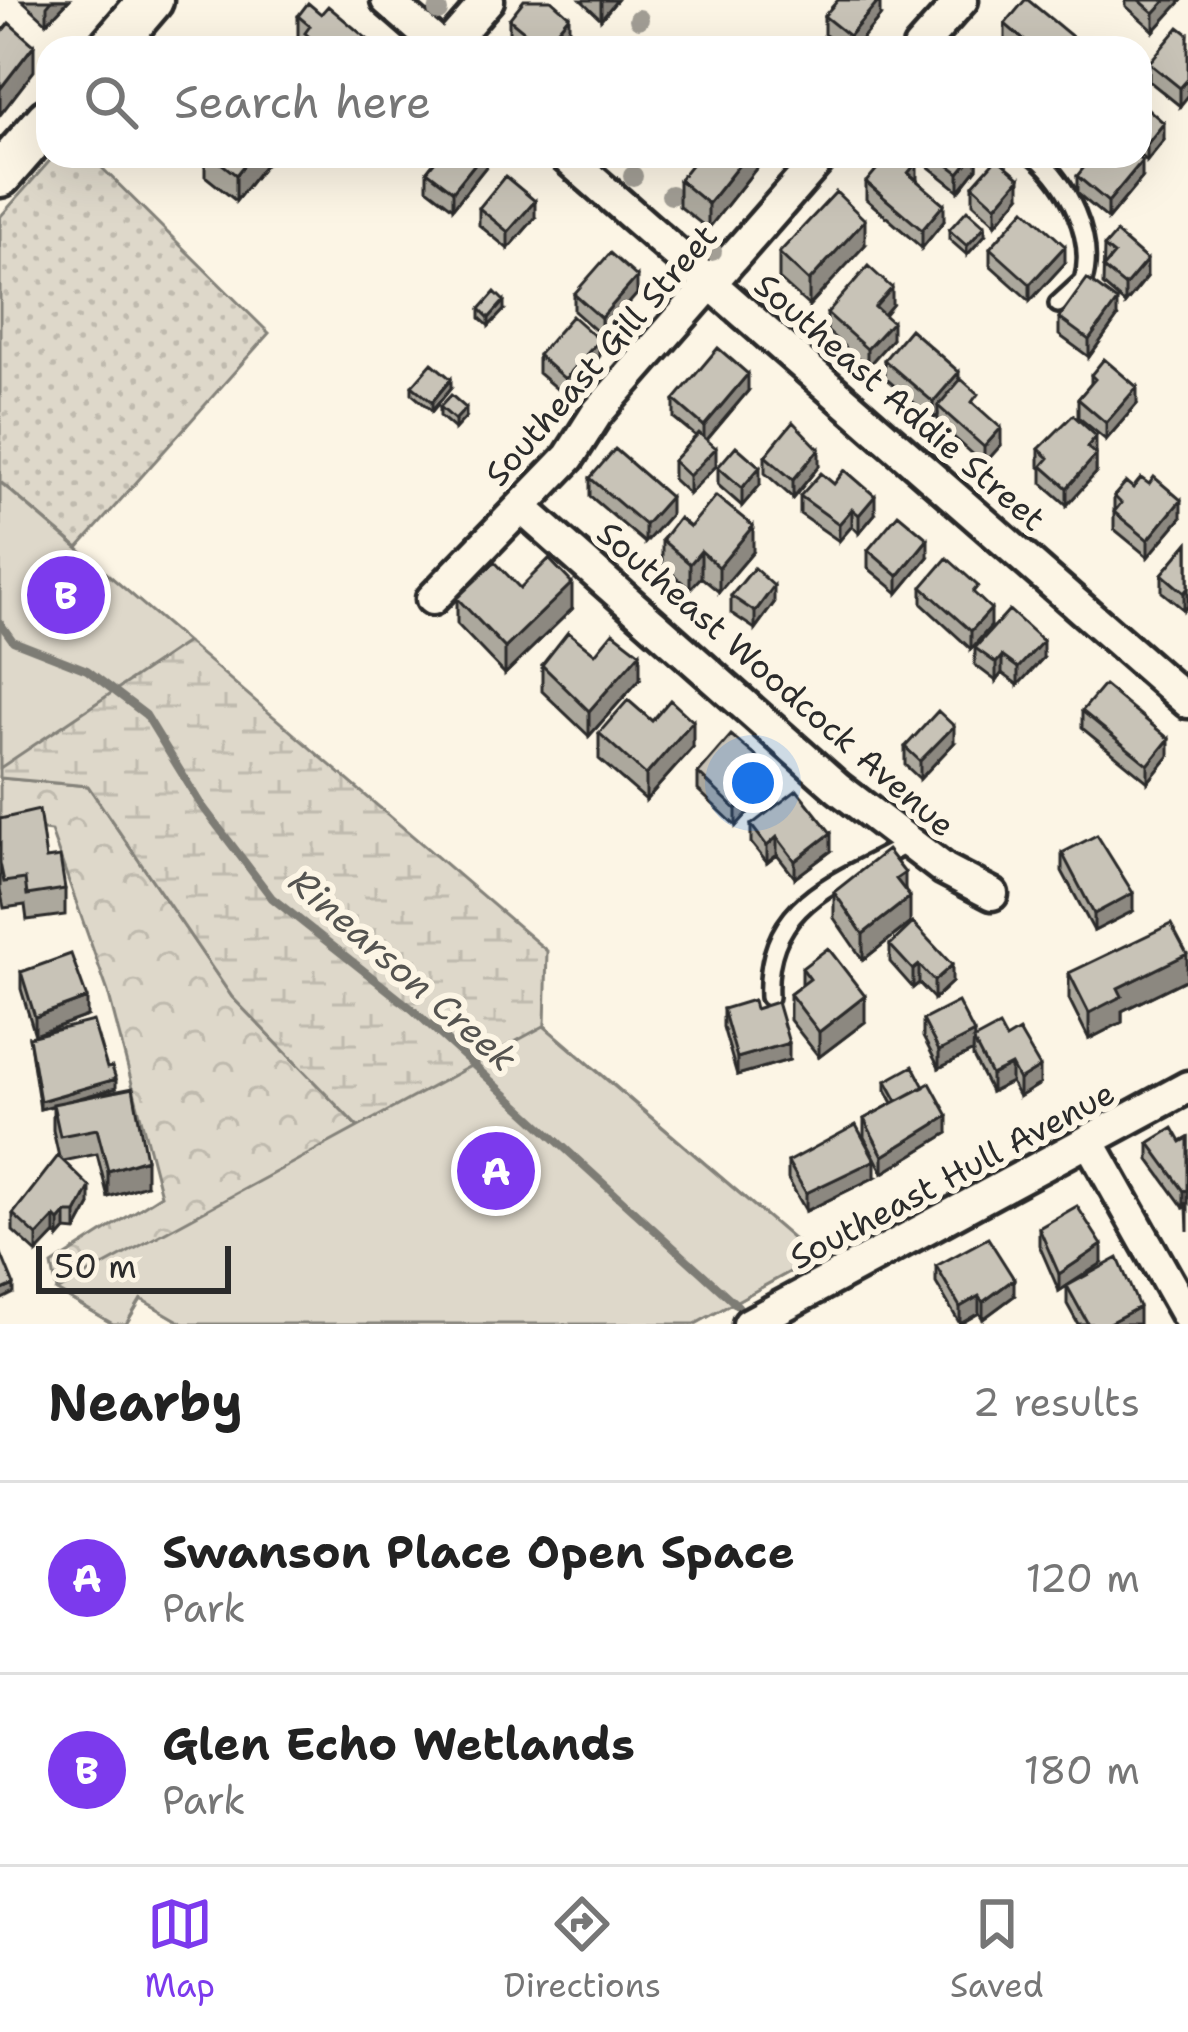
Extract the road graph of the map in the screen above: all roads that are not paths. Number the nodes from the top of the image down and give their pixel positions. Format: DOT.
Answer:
graph roads {
  1 [pos="151,0"];
  2 [pos="386,0"];
  3 [pos="488,0"];
  4 [pos="962,0"];
  5 [pos="120,36"];
  6 [pos="430,36"];
  7 [pos="455,36"];
  8 [pos="930,36"];
  9 [pos="36,134"];
  10 [pos="579,168"];
  11 [pos="811,168"];
  12 [pos="1050,168"];
  13 [pos="0,175"];
  14 [pos="709,283"];
  15 [pos="1058,304"];
  16 [pos="521,507"];
  17 [pos="432,598"];
  18 [pos="1188,702"];
  19 [pos="909,843"];
  20 [pos="992,894"];
  21 [pos="770,997"];
  22 [pos="1188,1088"];
  23 [pos="1090,1143"];
  24 [pos="1188,1317"];
  25 [pos="749,1324"];
  1 -- 5 [label="street"];
  2 -- 6 [label="street"];
  3 -- 7 [label="street"];
  4 -- 8 [label="street"];
  9 -- 13 [label="street"];
  10 -- 14 [label="street, Southeast Addie Street"];
  11 -- 14 [label="street, Southeast Gill Street"];
  12 -- 15 [label="lane"];
  14 -- 16 [label="street, Southeast Gill Street"];
  14 -- 18 [label="street, Southeast Addie Street"];
  16 -- 17 [label="street, Southeast Gill Street"];
  16 -- 19 [label="street, Southeast Woodcock Avenue"];
  19 -- 20 [label="street, Southeast Woodcock Avenue"];
  19 -- 21 [label="lane"];
  22 -- 23 [label="street, Southeast Hull Avenue"];
  23 -- 24 [label="street"];
  23 -- 25 [label="street, Southeast Hull Avenue"];
}
